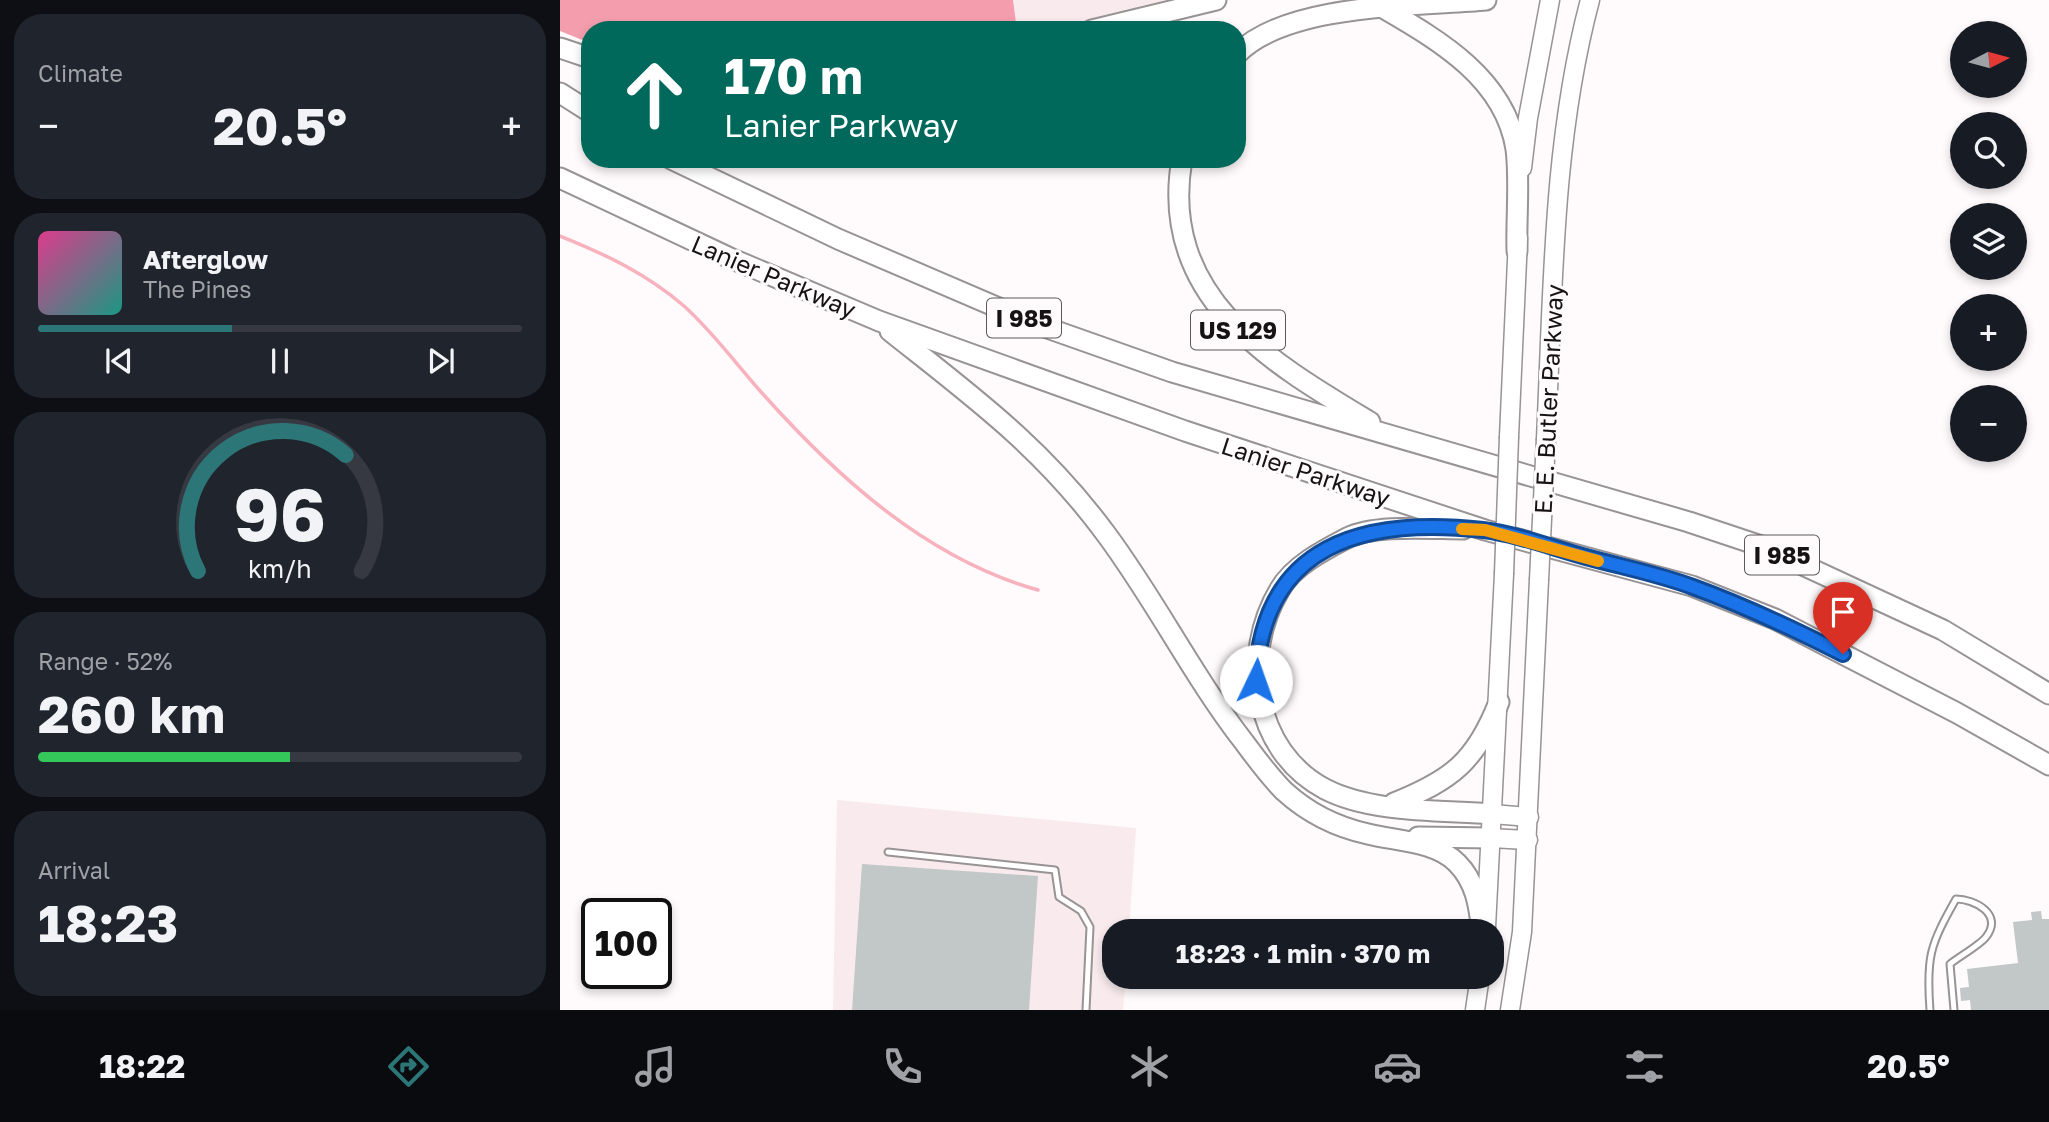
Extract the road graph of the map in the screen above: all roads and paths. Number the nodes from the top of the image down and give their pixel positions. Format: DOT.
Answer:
graph roads {
  1 [pos="1216,0"];
  2 [pos="1486,0"];
  3 [pos="1550,0"];
  4 [pos="1590,0"];
  5 [pos="1385,9"];
  6 [pos="1129,21"];
  7 [pos="560,48"];
  8 [pos="1246,48"];
  9 [pos="581,55"];
  10 [pos="560,93"];
  11 [pos="581,106"];
  12 [pos="690,168"];
  13 [pos="1180,168"];
  14 [pos="560,178"];
  15 [pos="1517,251"];
  16 [pos="879,321"];
  17 [pos="1392,435"];
  18 [pos="1485,530"];
  19 [pos="2049,694"];
  20 [pos="1499,702"];
  21 [pos="2049,765"];
  22 [pos="1390,805"];
  23 [pos="1493,814"];
  24 [pos="1529,817"];
  25 [pos="1385,838"];
  26 [pos="1491,838"];
  27 [pos="1528,840"];
  28 [pos="888,852"];
  29 [pos="1482,919"];
  30 [pos="1485,919"];
  31 [pos="1478,989"];
  32 [pos="1086,1010"];
  33 [pos="1475,1010"];
  34 [pos="1510,1010"];
  35 [pos="1930,1010"];
  36 [pos="1955,1010"];
  1 -- 6 [label="highway"];
  2 -- 5 [label="highway"];
  3 -- 15 [label="highway, E. E. Butler Parkway"];
  4 -- 24 [label="highway, E. E. Butler Parkway, bridge"];
  5 -- 8 [label="highway"];
  5 -- 15 [label="highway"];
  7 -- 9 [label="highway"];
  10 -- 11 [label="highway"];
  12 -- 17 [label="highway, I 985"];
  13 -- 17 [label="highway, US 129"];
  14 -- 16 [label="highway, Lanier Parkway / I 985"];
  15 -- 20 [label="highway, E. E. Butler Parkway, bridge"];
  16 -- 18 [label="highway, Lanier Parkway / I 985"];
  16 -- 25 [label="highway"];
  17 -- 19 [label="highway, I 985"];
  18 -- 21 [label="highway, Lanier Parkway / I 985"];
  18 -- 22 [label="highway"];
  20 -- 22 [label="highway"];
  20 -- 23 [label="highway, E. E. Butler Parkway"];
  22 -- 23 [label="highway"];
  23 -- 24 [label="highway"];
  23 -- 26 [label="highway, E. E. Butler Parkway"];
  24 -- 27 [label="highway, E. E. Butler Parkway"];
  25 -- 26 [label="highway"];
  25 -- 29 [label="highway"];
  26 -- 27 [label="highway"];
  26 -- 30 [label="highway, E. E. Butler Parkway"];
  27 -- 34 [label="highway, E. E. Butler Parkway"];
  28 -- 32 [label="lane"];
  31 -- 33 [label="highway"];
  35 -- 36 [label="lane"];
}
